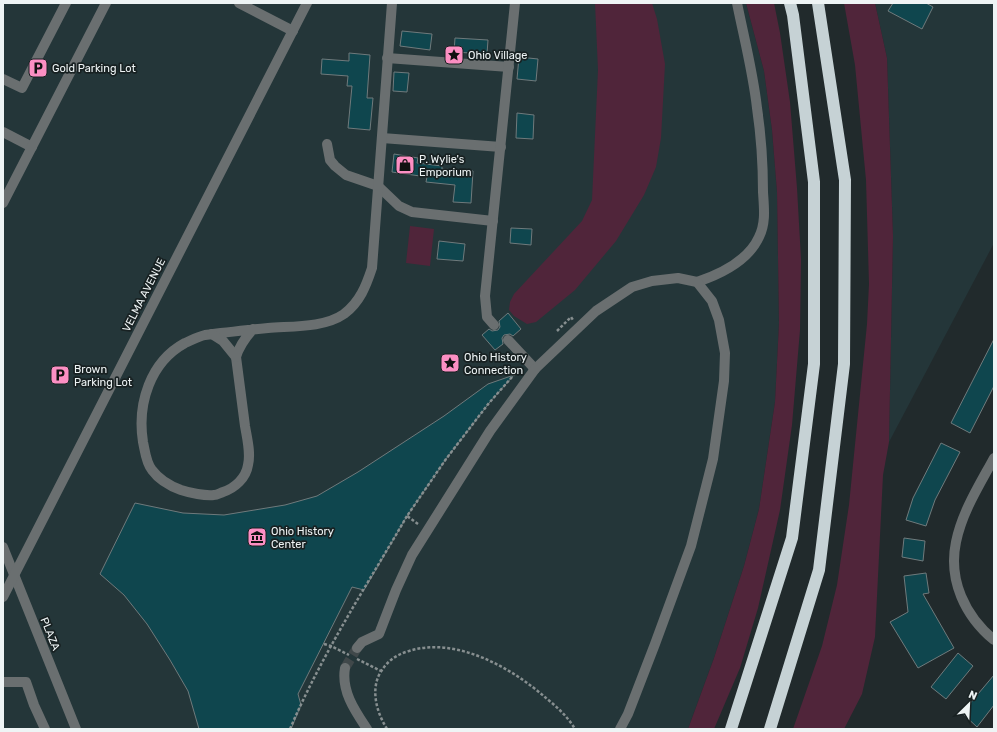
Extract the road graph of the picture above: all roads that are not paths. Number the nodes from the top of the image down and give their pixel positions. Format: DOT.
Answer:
graph roads {
  1 [pos="66,3"];
  2 [pos="106,3"];
  3 [pos="239,3"];
  4 [pos="307,3"];
  5 [pos="392,3"];
  6 [pos="515,3"];
  7 [pos="737,3"];
  8 [pos="790,3"];
  9 [pos="818,3"];
  10 [pos="293,31"];
  11 [pos="388,58"];
  12 [pos="509,67"];
  13 [pos="3,79"];
  14 [pos="3,132"];
  15 [pos="382,138"];
  16 [pos="327,144"];
  17 [pos="32,147"];
  18 [pos="500,147"];
  19 [pos="378,186"];
  20 [pos="3,203"];
  21 [pos="493,221"];
  22 [pos="697,282"];
  23 [pos="494,325"];
  24 [pos="253,329"];
  25 [pos="212,334"];
  26 [pos="508,340"];
  27 [pos="236,357"];
  28 [pos="535,369"];
  29 [pos="994,458"];
  30 [pos="3,547"];
  31 [pos="14,575"];
  32 [pos="3,597"];
  33 [pos="994,640"];
  34 [pos="356,648"];
  35 [pos="345,668"];
  36 [pos="3,682"];
  37 [pos="45,729"];
  38 [pos="76,729"];
  39 [pos="367,729"];
  40 [pos="620,729"];
  41 [pos="731,729"];
  42 [pos="770,729"];
  1 -- 13 [label="street"];
  2 -- 17 [label="street"];
  3 -- 10 [label="street"];
  4 -- 10 [label="street, VELMA AVENUE"];
  5 -- 11 [label="street"];
  6 -- 12 [label="street"];
  7 -- 22 [label="street"];
  8 -- 41 [label="highway"];
  9 -- 42 [label="highway"];
  10 -- 31 [label="street, VELMA AVENUE"];
  11 -- 12 [label="street"];
  11 -- 15 [label="street"];
  12 -- 18 [label="street"];
  14 -- 17 [label="street"];
  15 -- 18 [label="street"];
  15 -- 19 [label="street"];
  16 -- 19 [label="street"];
  17 -- 20 [label="street"];
  18 -- 21 [label="street"];
  19 -- 21 [label="street"];
  19 -- 24 [label="street"];
  21 -- 23 [label="street"];
  22 -- 28 [label="street"];
  22 -- 40 [label="street"];
  24 -- 25 [label="street"];
  24 -- 27 [label="street"];
  25 -- 27 [label="street"];
  25 -- 27 [label="street"];
  26 -- 28 [label="street"];
  28 -- 34 [label="street"];
  29 -- 33 [label="street"];
  30 -- 31 [label="street, PLAZA"];
  31 -- 32 [label="street, VELMA AVENUE"];
  31 -- 38 [label="street, PLAZA"];
  35 -- 39 [label="street"];
  36 -- 37 [label="street"];
}
